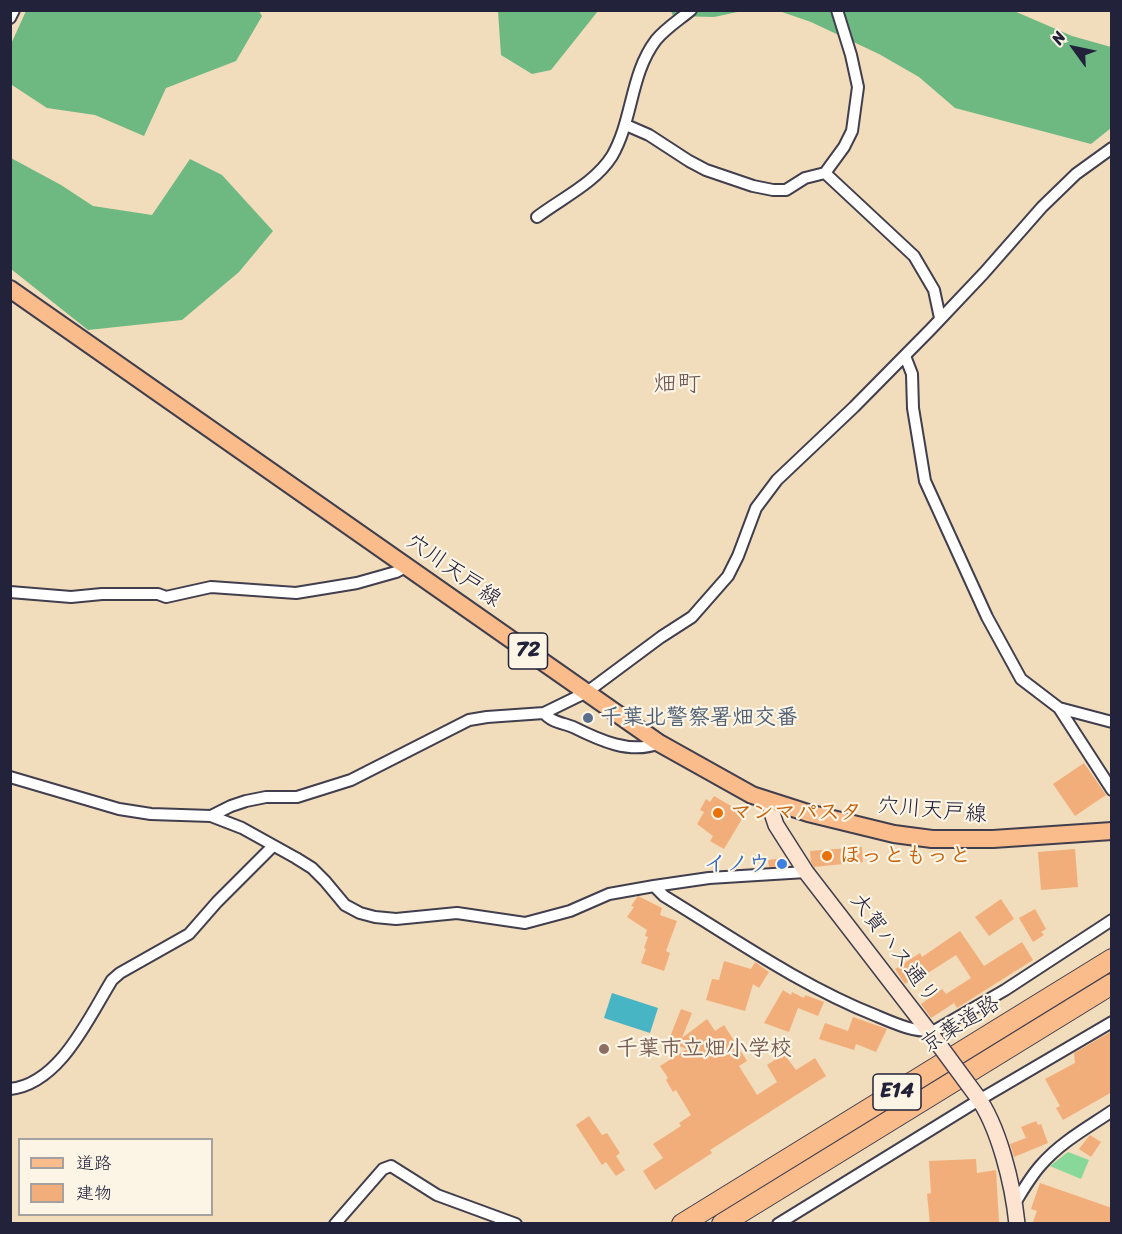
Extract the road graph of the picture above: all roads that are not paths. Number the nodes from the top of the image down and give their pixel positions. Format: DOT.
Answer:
graph roads {
  1 [pos="14,10"];
  2 [pos="691,10"];
  3 [pos="837,10"];
  4 [pos="10,18"];
  5 [pos="626,125"];
  6 [pos="1112,148"];
  7 [pos="825,173"];
  8 [pos="537,217"];
  9 [pos="10,288"];
  10 [pos="940,318"];
  11 [pos="905,356"];
  12 [pos="407,566"];
  13 [pos="10,592"];
  14 [pos="586,692"];
  15 [pos="1059,708"];
  16 [pos="544,713"];
  17 [pos="1112,722"];
  18 [pos="659,743"];
  19 [pos="10,777"];
  20 [pos="1112,790"];
  21 [pos="771,802"];
  22 [pos="211,816"];
  23 [pos="1112,831"];
  24 [pos="273,846"];
  25 [pos="806,872"];
  26 [pos="654,886"];
  27 [pos="1112,920"];
  28 [pos="1112,959"];
  29 [pos="1112,984"];
  30 [pos="1112,1022"];
  31 [pos="931,1035"];
  32 [pos="10,1089"];
  33 [pos="977,1097"];
  34 [pos="1112,1111"];
  35 [pos="1015,1203"];
  36 [pos="335,1224"];
  37 [pos="516,1224"];
  38 [pos="682,1224"];
  39 [pos="722,1224"];
  40 [pos="778,1224"];
  41 [pos="1017,1224"];
  1 -- 4 [label="street"];
  2 -- 5 [label="street"];
  3 -- 7 [label="street"];
  5 -- 7 [label="street"];
  5 -- 8 [label="street"];
  6 -- 10 [label="street"];
  7 -- 10 [label="street"];
  9 -- 12 [label="main road, 穴川天戸線 / 72"];
  10 -- 11 [label="street"];
  11 -- 14 [label="street"];
  11 -- 15 [label="street"];
  12 -- 13 [label="street"];
  12 -- 14 [label="main road, 穴川天戸線 / 72"];
  14 -- 16 [label="street"];
  14 -- 18 [label="main road, 穴川天戸線 / 72"];
  15 -- 17 [label="street"];
  15 -- 20 [label="street"];
  16 -- 18 [label="street"];
  16 -- 22 [label="street"];
  18 -- 21 [label="main road, 穴川天戸線 / 72"];
  19 -- 22 [label="street"];
  21 -- 23 [label="main road, 穴川天戸線 / 72"];
  21 -- 25 [label="street, 大賀ハス通り"];
  22 -- 24 [label="street"];
  24 -- 26 [label="street"];
  24 -- 32 [label="street"];
  25 -- 26 [label="street"];
  25 -- 31 [label="street, 大賀ハス通り"];
  26 -- 31 [label="street"];
  27 -- 31 [label="street"];
  28 -- 38 [label="highway, 京葉道路 / E14"];
  29 -- 39 [label="highway, 京葉道路 / E14"];
  30 -- 33 [label="street"];
  31 -- 33 [label="street, 大賀ハス通り, bridge"];
  33 -- 35 [label="street, 大賀ハス通り"];
  33 -- 40 [label="street"];
  34 -- 35 [label="street"];
  35 -- 41 [label="street, 大賀ハス通り"];
  36 -- 37 [label="street"];
}
